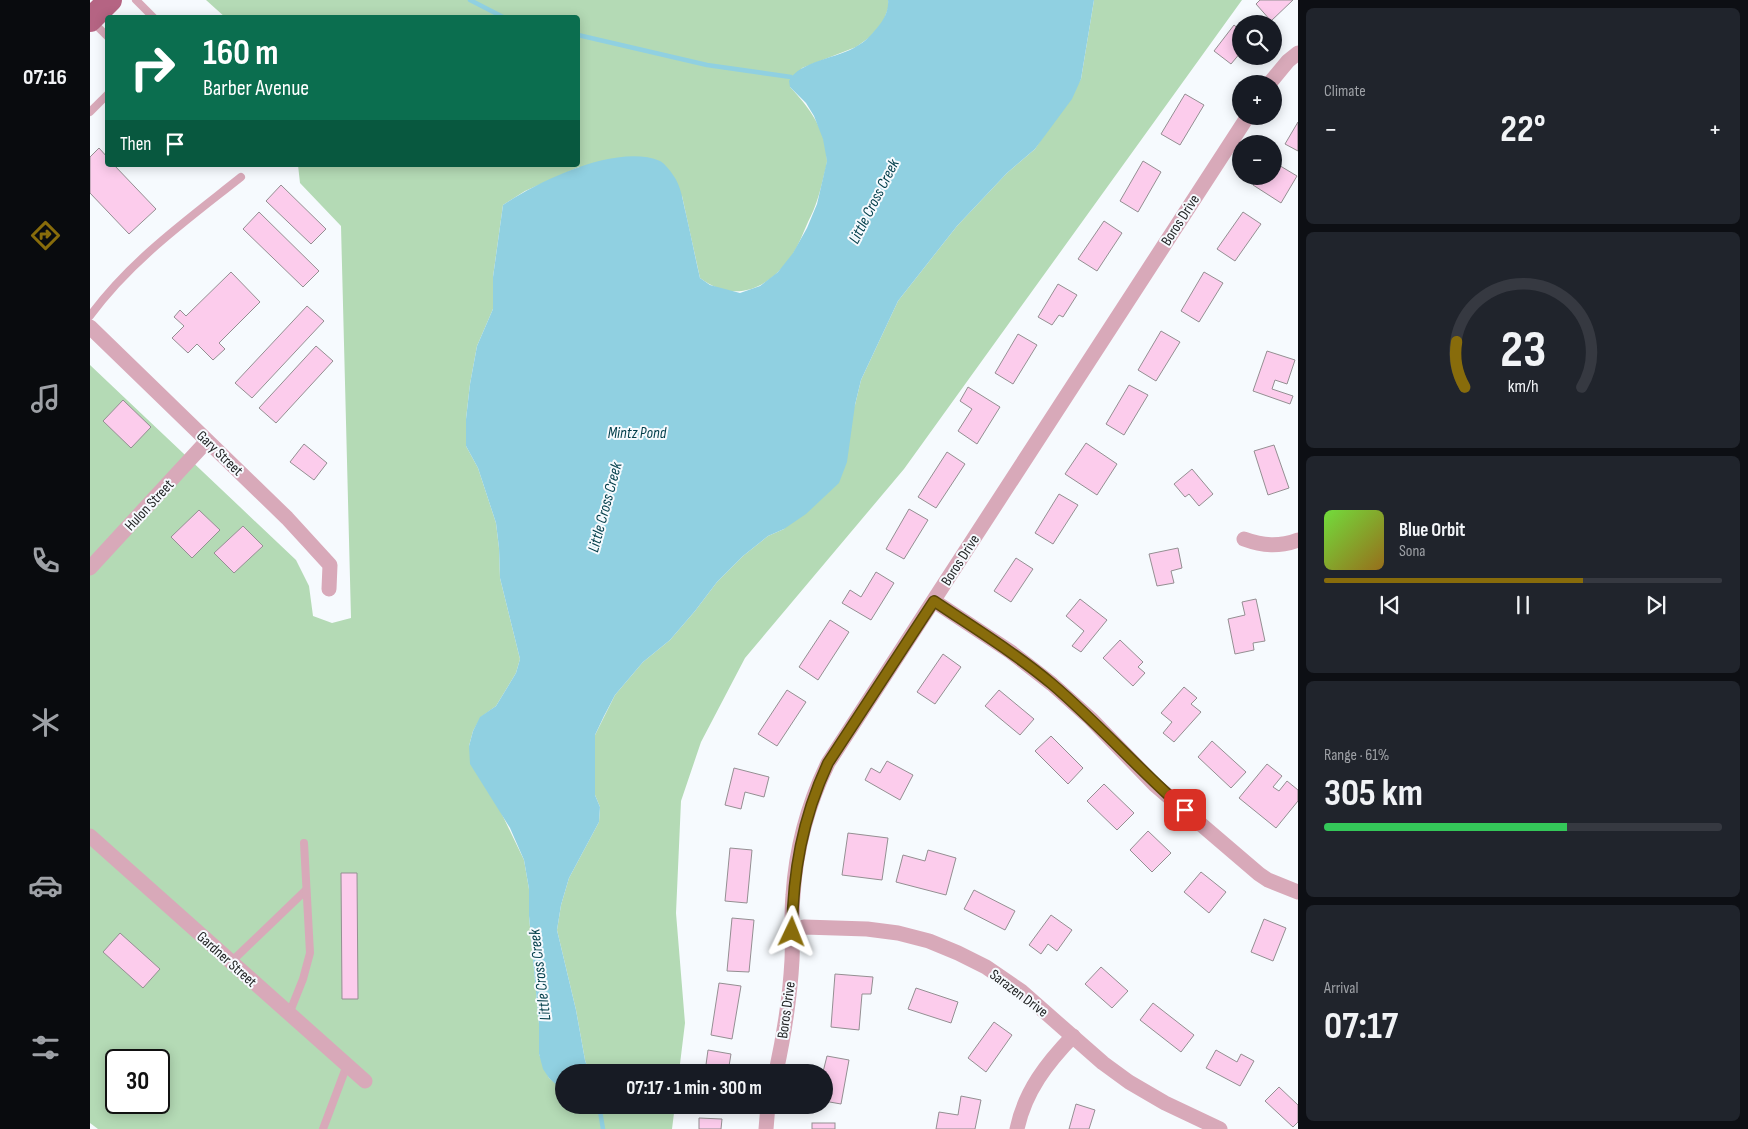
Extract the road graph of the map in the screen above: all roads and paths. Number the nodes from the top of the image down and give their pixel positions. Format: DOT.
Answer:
graph roads {
  1 [pos="110,0"];
  2 [pos="136,0"];
  3 [pos="151,15"];
  4 [pos="90,20"];
  5 [pos="105,34"];
  6 [pos="1298,53"];
  7 [pos="1276,75"];
  8 [pos="105,97"];
  9 [pos="90,112"];
  10 [pos="1242,125"];
  11 [pos="240,177"];
  12 [pos="90,316"];
  13 [pos="90,327"];
  14 [pos="207,441"];
  15 [pos="1244,538"];
  16 [pos="1298,540"];
  17 [pos="90,568"];
  18 [pos="329,589"];
  19 [pos="934,601"];
  20 [pos="90,836"];
  21 [pos="304,843"];
  22 [pos="306,890"];
  23 [pos="1298,892"];
  24 [pos="792,932"];
  25 [pos="231,962"];
  26 [pos="289,1014"];
  27 [pos="1073,1036"];
  28 [pos="777,1064"];
  29 [pos="347,1065"];
  30 [pos="365,1081"];
  31 [pos="767,1114"];
  32 [pos="323,1129"];
  33 [pos="766,1129"];
  34 [pos="1017,1129"];
  35 [pos="1220,1129"];
  1 -- 4 [label="main road"];
  2 -- 3 [label="lane"];
  4 -- 5 [label="lane"];
  6 -- 7 [label="street"];
  8 -- 9 [label="lane"];
  10 -- 19 [label="street, Boros Drive"];
  11 -- 12 [label="lane"];
  13 -- 14 [label="street, Gary Street"];
  14 -- 17 [label="street, Hulon Street"];
  14 -- 18 [label="street, Gary Street"];
  15 -- 16 [label="street"];
  19 -- 23 [label="street"];
  19 -- 24 [label="street, Boros Drive"];
  20 -- 25 [label="street, Gardner Street"];
  21 -- 22 [label="lane"];
  22 -- 25 [label="lane"];
  22 -- 26 [label="lane"];
  24 -- 27 [label="street, Sarazen Drive"];
  24 -- 28 [label="street, Boros Drive"];
  25 -- 26 [label="street, Gardner Street"];
  26 -- 29 [label="street, Gardner Street"];
  27 -- 34 [label="street"];
  27 -- 35 [label="street, Sarazen Drive"];
  29 -- 30 [label="street, Gardner Street"];
  29 -- 32 [label="lane"];
  31 -- 33 [label="street"];
}
